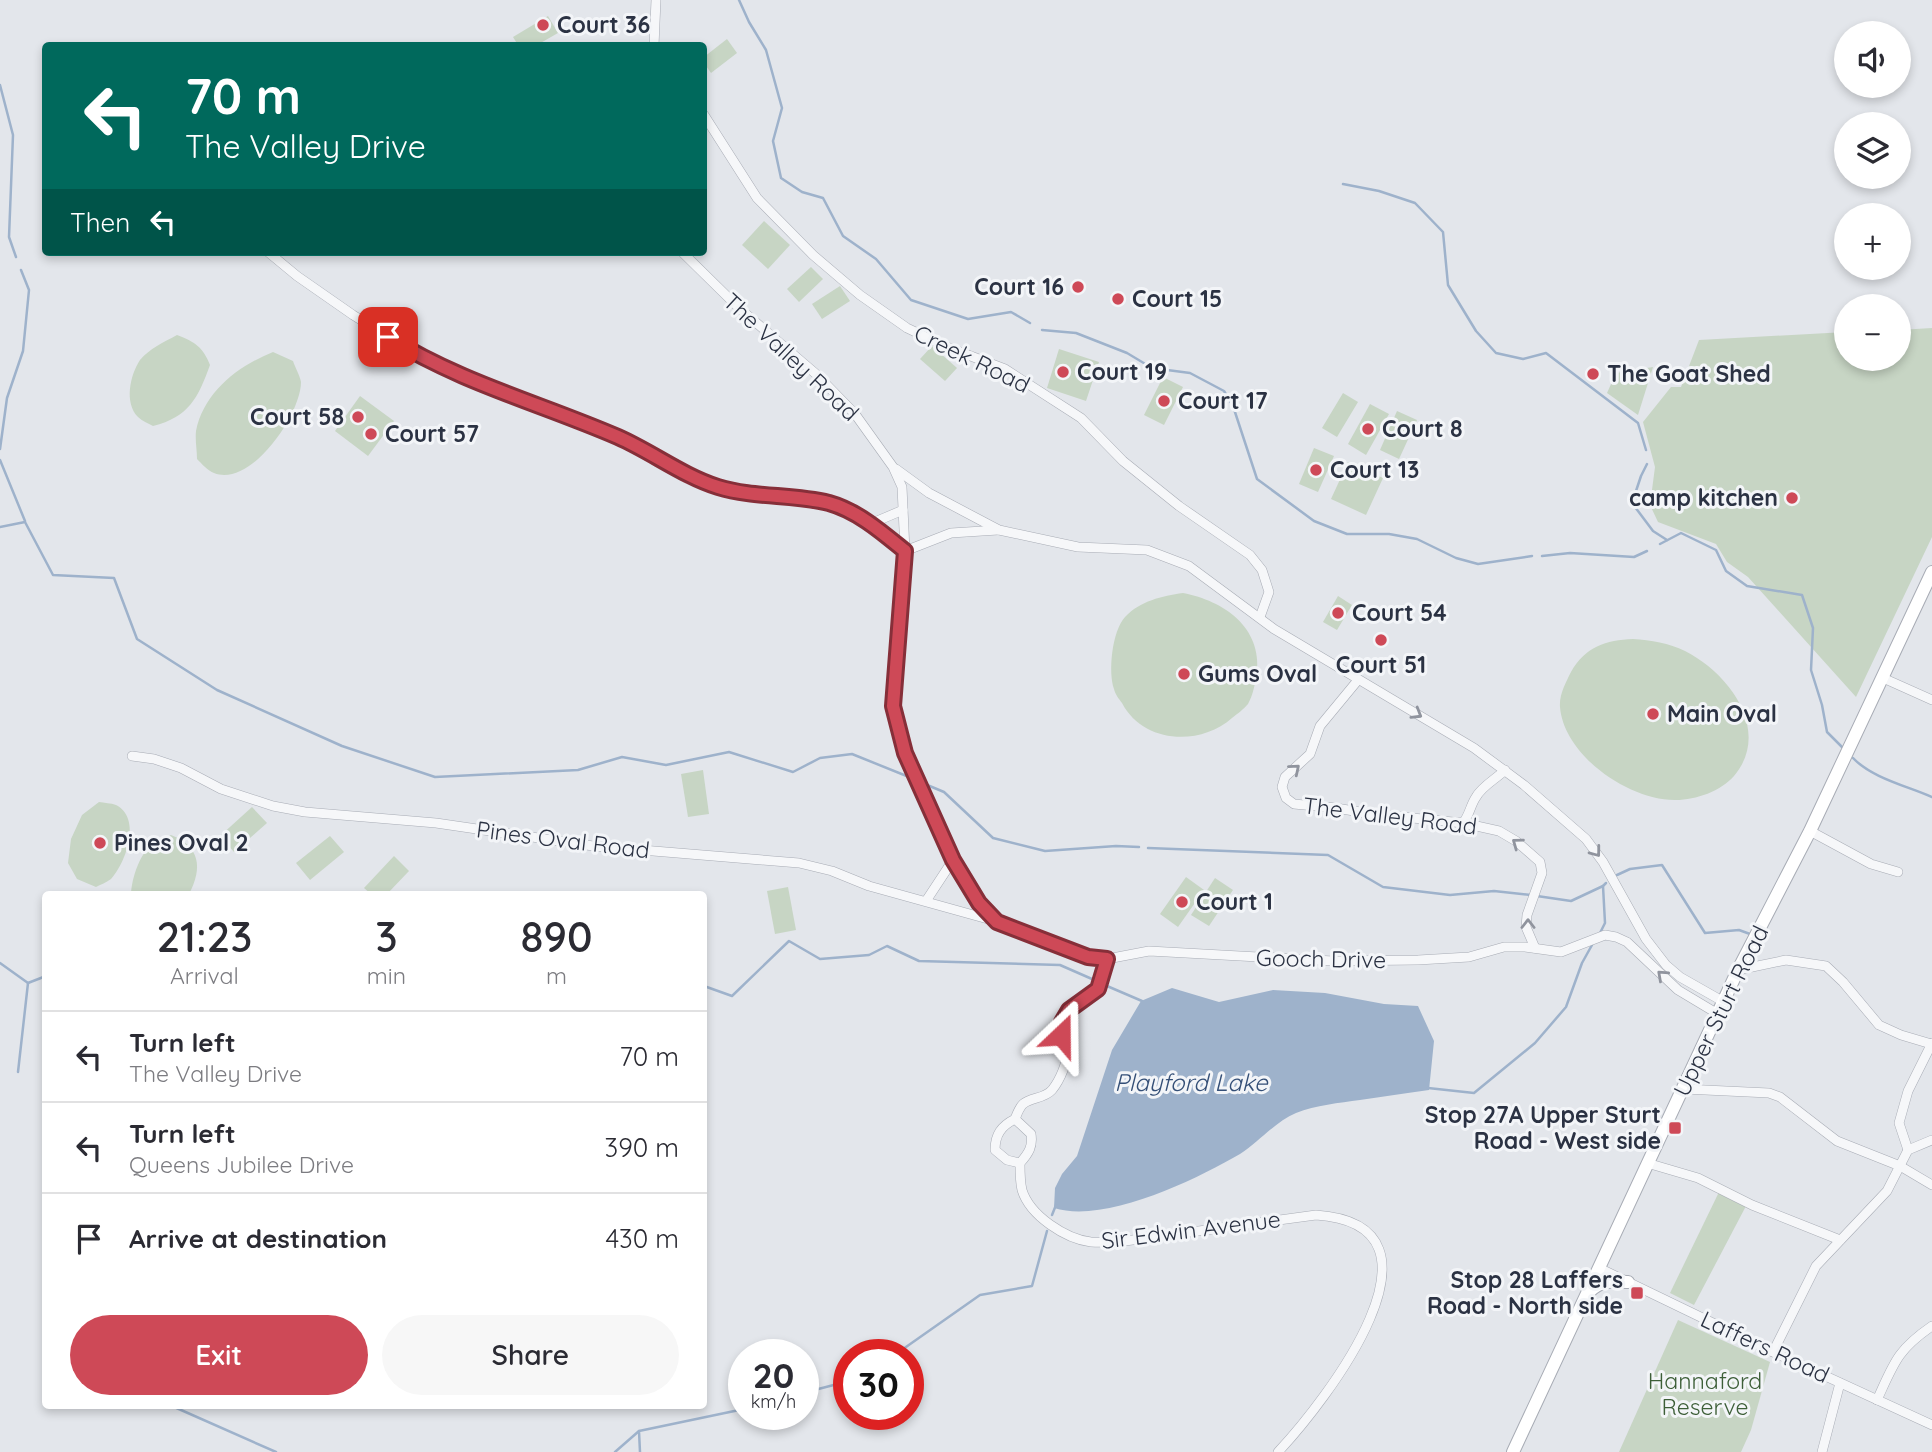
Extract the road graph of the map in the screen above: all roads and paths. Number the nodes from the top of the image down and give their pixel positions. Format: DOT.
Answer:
graph roads {
  1 [pos="656,0"];
  2 [pos="654,42"];
  3 [pos="707,120"];
  4 [pos="273,256"];
  5 [pos="686,256"];
  6 [pos="893,467"];
  7 [pos="904,510"];
  8 [pos="870,524"];
  9 [pos="999,530"];
  10 [pos="905,551"];
  11 [pos="1932,572"];
  12 [pos="1259,617"];
  13 [pos="1883,678"];
  14 [pos="1357,680"];
  15 [pos="1932,700"];
  16 [pos="132,756"];
  17 [pos="1505,771"];
  18 [pos="1463,822"];
  19 [pos="1810,831"];
  20 [pos="953,860"];
  21 [pos="1898,872"];
  22 [pos="926,901"];
  23 [pos="997,922"];
  24 [pos="1535,948"];
  25 [pos="1107,959"];
  26 [pos="1738,970"];
  27 [pos="1721,1008"];
  28 [pos="1931,1044"];
  29 [pos="1684,1089"];
  30 [pos="1015,1119"];
  31 [pos="1932,1140"];
  32 [pos="1908,1150"];
  33 [pos="1020,1163"];
  34 [pos="1647,1163"];
  35 [pos="1899,1166"];
  36 [pos="1932,1185"];
  37 [pos="1840,1240"];
  38 [pos="1599,1268"];
  39 [pos="1628,1282"];
  40 [pos="1587,1295"];
  41 [pos="1932,1326"];
  42 [pos="1773,1352"];
  43 [pos="1840,1383"];
  44 [pos="1877,1400"];
  45 [pos="1932,1425"];
  46 [pos="1278,1452"];
  47 [pos="1513,1452"];
  48 [pos="1822,1452"];
  1 -- 2 [label="street"];
  3 -- 12 [label="street, Creek Road"];
  4 -- 8 [label="street"];
  5 -- 6 [label="street, The Valley Road"];
  6 -- 7 [label="street, The Valley Road"];
  6 -- 9 [label="street, The Valley Road"];
  7 -- 8 [label="street"];
  7 -- 10 [label="street, The Valley Road"];
  8 -- 10 [label="street"];
  9 -- 10 [label="street, The Valley Road"];
  9 -- 12 [label="street, The Valley Road"];
  10 -- 20 [label="street"];
  11 -- 13 [label="main road, Upper Sturt Road"];
  12 -- 14 [label="street, The Valley Road"];
  13 -- 15 [label="street"];
  13 -- 19 [label="main road, Upper Sturt Road"];
  14 -- 17 [label="street, The Valley Road, one-way"];
  18 -- 14 [label="street, The Valley Road, one-way"];
  16 -- 22 [label="street, Pines Oval Road"];
  17 -- 18 [label="street"];
  17 -- 27 [label="street, The Valley Road, one-way"];
  24 -- 18 [label="street, The Valley Road, one-way"];
  19 -- 21 [label="street"];
  19 -- 26 [label="main road, Upper Sturt Road"];
  20 -- 22 [label="street"];
  20 -- 23 [label="street"];
  22 -- 23 [label="street, Pines Oval Road"];
  23 -- 25 [label="street, Pines Oval Road"];
  24 -- 25 [label="street, Gooch Drive"];
  27 -- 24 [label="street, Gooch Drive, one-way"];
  25 -- 30 [label="street"];
  26 -- 27 [label="main road, Upper Sturt Road"];
  26 -- 28 [label="street"];
  27 -- 29 [label="main road, Upper Sturt Road"];
  28 -- 32 [label="street"];
  29 -- 34 [label="main road, Upper Sturt Road"];
  29 -- 35 [label="street"];
  30 -- 33 [label="street, Sir Edwin Avenue"];
  30 -- 33 [label="street"];
  31 -- 32 [label="street"];
  32 -- 35 [label="street"];
  33 -- 46 [label="street, Sir Edwin Avenue"];
  34 -- 37 [label="street"];
  34 -- 38 [label="main road, Upper Sturt Road"];
  35 -- 36 [label="street"];
  35 -- 37 [label="street"];
  37 -- 42 [label="street"];
  38 -- 39 [label="street, Laffers Road"];
  38 -- 40 [label="main road, Upper Sturt Road"];
  39 -- 40 [label="main road"];
  39 -- 42 [label="street, Laffers Road"];
  40 -- 47 [label="main road, Upper Sturt Road"];
  41 -- 44 [label="street"];
  42 -- 43 [label="street, Laffers Road"];
  43 -- 44 [label="street, Laffers Road"];
  43 -- 48 [label="street"];
  44 -- 45 [label="street, Laffers Road"];
}
